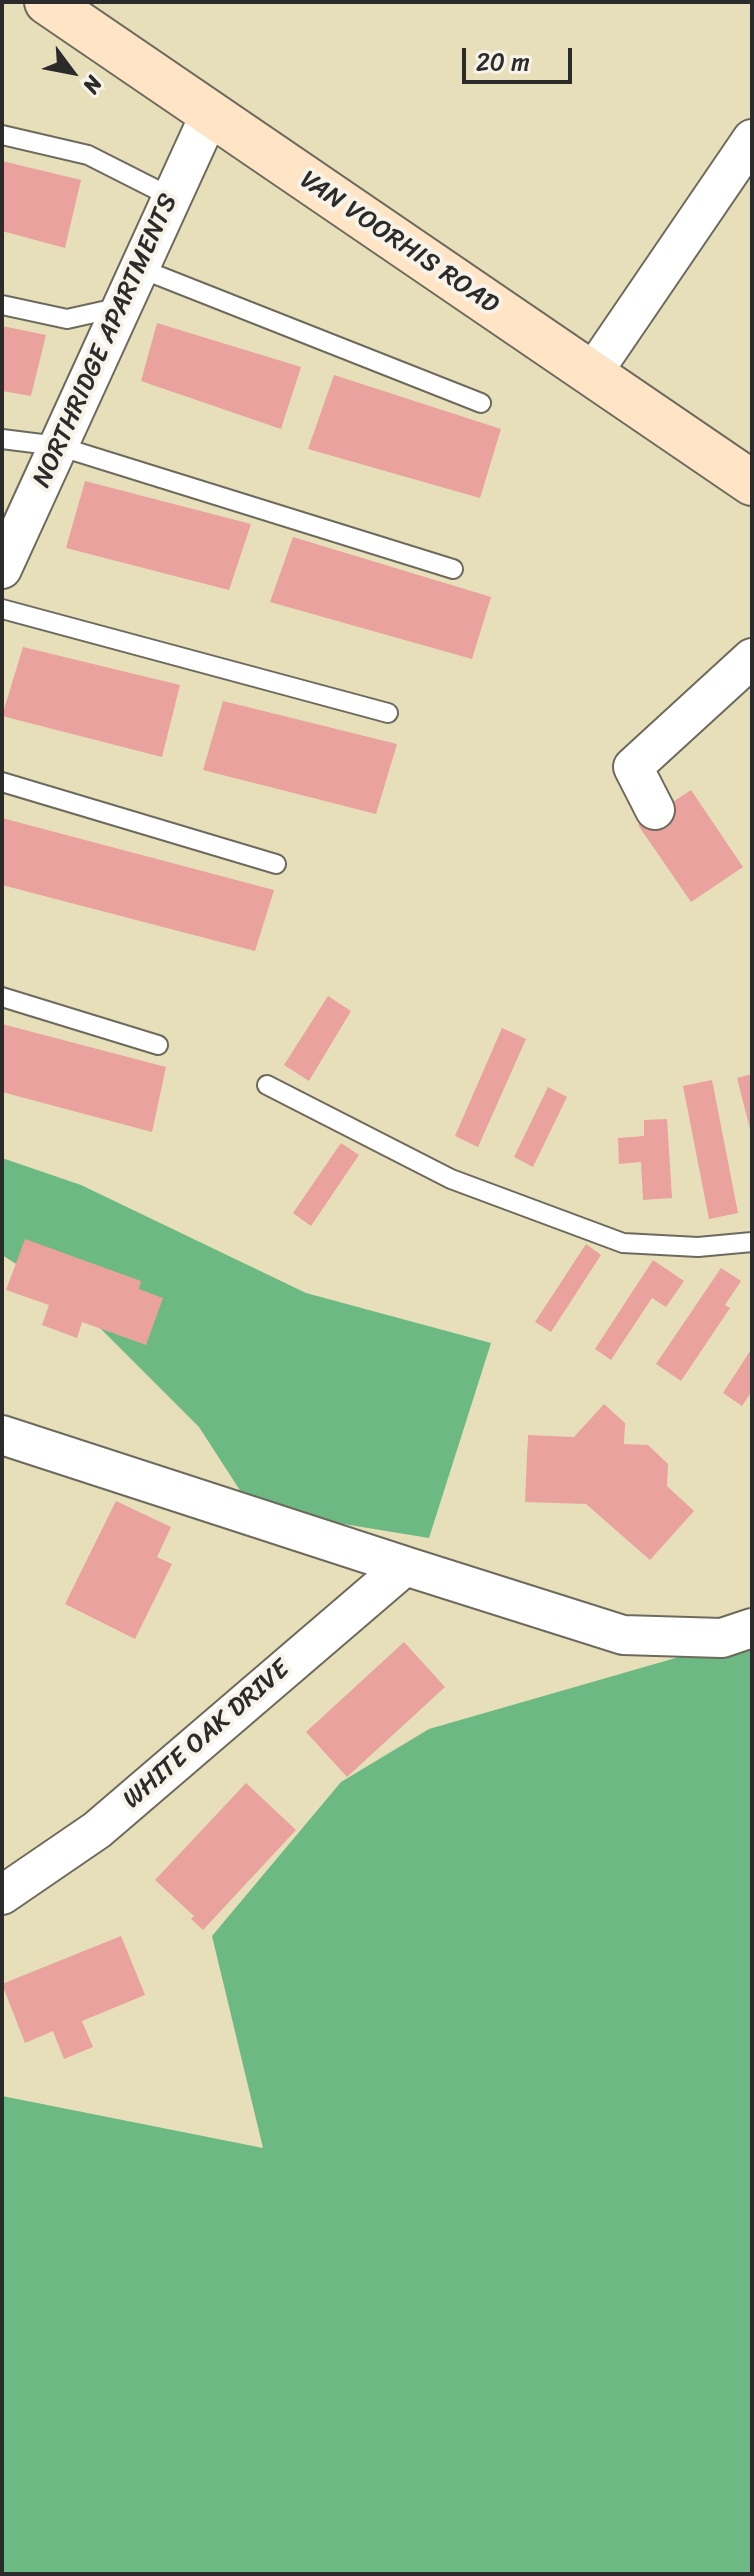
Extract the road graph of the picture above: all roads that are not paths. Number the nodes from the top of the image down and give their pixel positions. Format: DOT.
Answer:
graph roads {
  1 [pos="47,2"];
  2 [pos="210,114"];
  3 [pos="2,135"];
  4 [pos="752,139"];
  5 [pos="171,197"];
  6 [pos="139,268"];
  7 [pos="2,305"];
  8 [pos="121,307"];
  9 [pos="591,375"];
  10 [pos="481,403"];
  11 [pos="2,439"];
  12 [pos="58,446"];
  13 [pos="752,483"];
  14 [pos="2,569"];
  15 [pos="453,569"];
  16 [pos="2,609"];
  17 [pos="752,658"];
  18 [pos="388,713"];
  19 [pos="2,782"];
  20 [pos="655,810"];
  21 [pos="276,864"];
  22 [pos="2,997"];
  23 [pos="158,1045"];
  24 [pos="267,1085"];
  25 [pos="752,1242"];
  26 [pos="2,1435"];
  27 [pos="405,1566"];
  28 [pos="752,1628"];
  29 [pos="2,1895"];
  1 -- 2 [label="street, VAN VOORHIS ROAD"];
  2 -- 5 [label="street, NORTHRIDGE APARTMENTS"];
  2 -- 9 [label="street, VAN VOORHIS ROAD"];
  3 -- 5 [label="lane"];
  4 -- 9 [label="street"];
  5 -- 6 [label="street, NORTHRIDGE APARTMENTS"];
  6 -- 8 [label="street, NORTHRIDGE APARTMENTS"];
  6 -- 10 [label="lane"];
  7 -- 8 [label="lane"];
  8 -- 12 [label="street, NORTHRIDGE APARTMENTS"];
  9 -- 13 [label="street, VAN VOORHIS ROAD"];
  11 -- 12 [label="lane"];
  12 -- 14 [label="street, NORTHRIDGE APARTMENTS"];
  12 -- 15 [label="lane"];
  16 -- 18 [label="lane"];
  17 -- 20 [label="street"];
  19 -- 21 [label="lane"];
  22 -- 23 [label="lane"];
  24 -- 25 [label="lane"];
  26 -- 27 [label="street"];
  27 -- 28 [label="street"];
  27 -- 29 [label="street, WHITE OAK DRIVE"];
}
